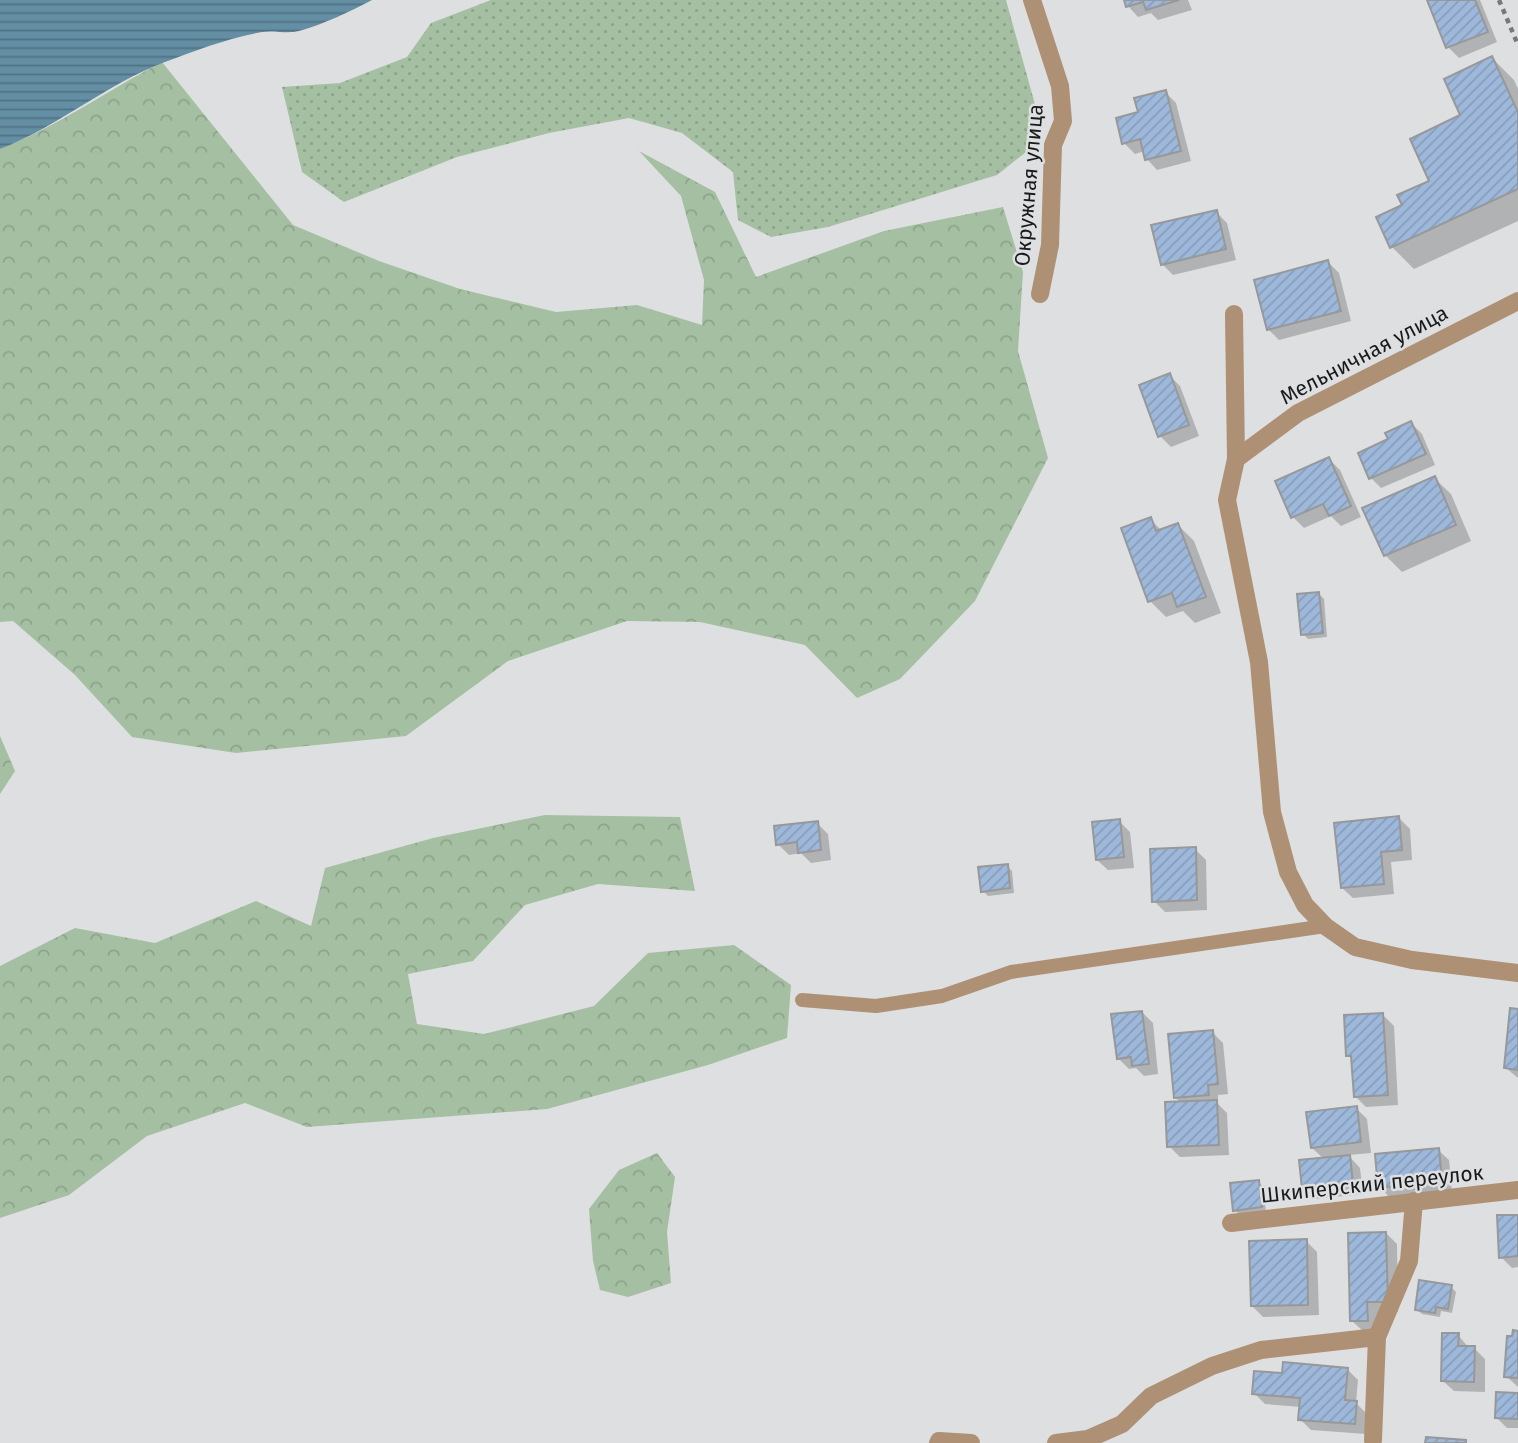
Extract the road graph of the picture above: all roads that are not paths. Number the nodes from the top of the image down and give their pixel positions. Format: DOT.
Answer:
graph roads {
  1 [pos="1031,0"];
  2 [pos="1040,294"];
  3 [pos="1518,300"];
  4 [pos="1234,314"];
  5 [pos="1236,459"];
  6 [pos="1325,926"];
  7 [pos="1518,973"];
  8 [pos="802,1000"];
  9 [pos="1518,1190"];
  10 [pos="1414,1200"];
  11 [pos="1231,1223"];
  12 [pos="1377,1337"];
  13 [pos="1373,1440"];
  14 [pos="939,1443"];
  15 [pos="971,1443"];
  16 [pos="1056,1443"];
  1 -- 2 [label="street, Окружная улица"];
  3 -- 5 [label="street, Мельничная улица"];
  4 -- 5 [label="street"];
  5 -- 6 [label="street"];
  6 -- 7 [label="street"];
  6 -- 8 [label="lane"];
  9 -- 10 [label="street, Шкиперский переулок"];
  10 -- 11 [label="street, Шкиперский переулок"];
  10 -- 12 [label="street"];
  12 -- 13 [label="street"];
  12 -- 16 [label="street"];
  14 -- 15 [label="street"];
}
